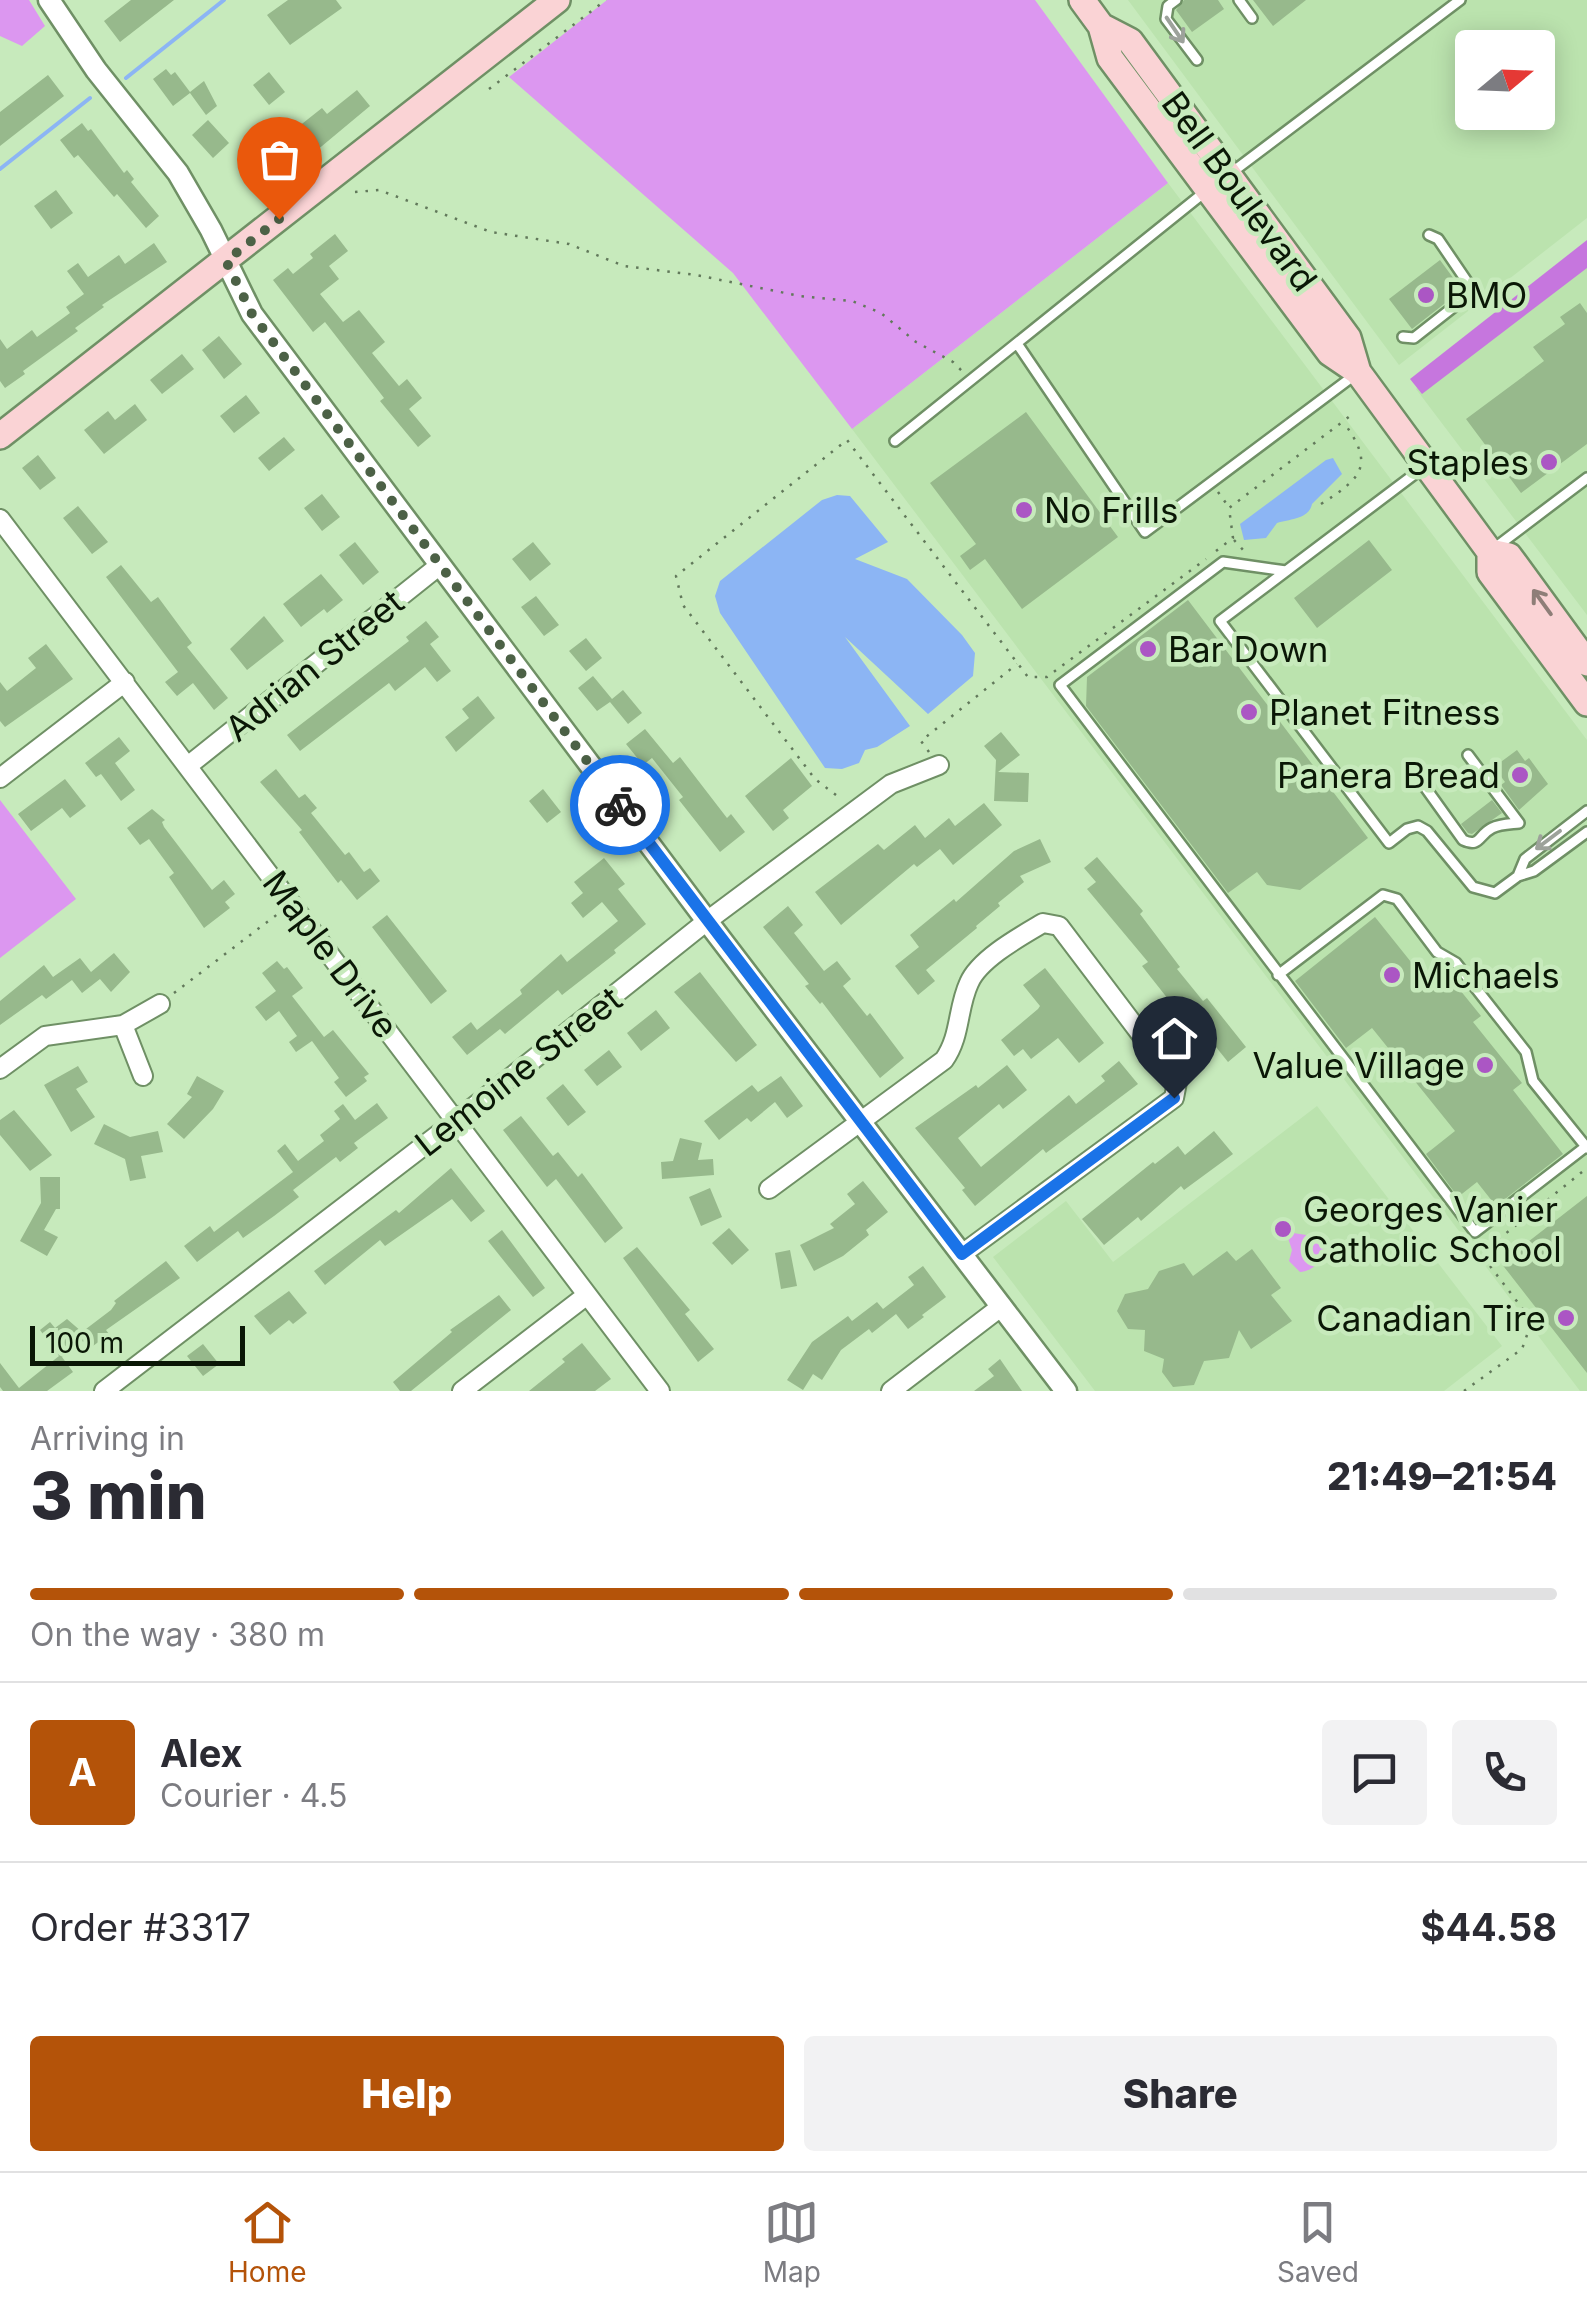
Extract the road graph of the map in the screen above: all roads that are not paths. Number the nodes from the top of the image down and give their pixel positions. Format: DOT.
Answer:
graph roads {
  1 [pos="49,0"];
  2 [pos="557,0"];
  3 [pos="1082,0"];
  4 [pos="1176,0"];
  5 [pos="1239,0"];
  6 [pos="1460,0"];
  7 [pos="1252,18"];
  8 [pos="1197,60"];
  9 [pos="1218,182"];
  10 [pos="1429,236"];
  11 [pos="226,261"];
  12 [pos="1403,337"];
  13 [pos="1018,345"];
  14 [pos="1358,372"];
  15 [pos="0,436"];
  16 [pos="894,441"];
  17 [pos="1426,466"];
  18 [pos="1587,478"];
  19 [pos="0,519"];
  20 [pos="1490,552"];
  21 [pos="440,564"];
  22 [pos="1286,571"];
  23 [pos="1587,663"];
  24 [pos="126,682"];
  25 [pos="1587,703"];
  26 [pos="1468,755"];
  27 [pos="939,764"];
  28 [pos="189,765"];
  29 [pos="0,778"];
  30 [pos="1424,787"];
  31 [pos="1587,810"];
  32 [pos="1587,832"];
  33 [pos="1518,876"];
  34 [pos="707,922"];
  35 [pos="1278,975"];
  36 [pos="160,1004"];
  37 [pos="123,1025"];
  38 [pos="0,1069"];
  39 [pos="143,1076"];
  40 [pos="456,1121"];
  41 [pos="862,1121"];
  42 [pos="1586,1148"];
  43 [pos="769,1189"];
  44 [pos="962,1254"];
  45 [pos="587,1295"];
  46 [pos="1002,1306"];
  47 [pos="104,1391"];
  48 [pos="462,1391"];
  49 [pos="660,1391"];
  50 [pos="890,1391"];
  51 [pos="1066,1391"];
  1 -- 11 [label="street"];
  2 -- 11 [label="main road"];
  3 -- 9 [label="main road, Bell Boulevard"];
  4 -- 8 [label="lane, one-way"];
  5 -- 7 [label="lane"];
  6 -- 9 [label="lane"];
  9 -- 13 [label="lane"];
  9 -- 14 [label="main road, Bell Boulevard"];
  10 -- 12 [label="lane"];
  11 -- 15 [label="main road"];
  11 -- 21 [label="street"];
  13 -- 14 [label="lane"];
  13 -- 16 [label="lane"];
  14 -- 17 [label="main road, Bell Boulevard"];
  17 -- 20 [label="main road, Bell Boulevard"];
  17 -- 22 [label="lane"];
  18 -- 20 [label="lane"];
  19 -- 24 [label="street, Maple Drive"];
  23 -- 20 [label="main road, Bell Boulevard, one-way"];
  20 -- 25 [label="main road, Bell Boulevard"];
  21 -- 28 [label="street, Adrian Street"];
  21 -- 34 [label="street"];
  22 -- 33 [label="lane"];
  22 -- 35 [label="lane"];
  24 -- 28 [label="street, Maple Drive"];
  24 -- 29 [label="street"];
  26 -- 30 [label="lane"];
  27 -- 34 [label="street, Lemoine Street"];
  28 -- 40 [label="street, Maple Drive"];
  31 -- 33 [label="lane, one-way"];
  32 -- 33 [label="lane"];
  34 -- 40 [label="street, Lemoine Street"];
  34 -- 41 [label="street"];
  35 -- 42 [label="lane"];
  35 -- 42 [label="lane"];
  36 -- 37 [label="street"];
  37 -- 38 [label="street"];
  37 -- 39 [label="street"];
  40 -- 45 [label="street, Maple Drive"];
  40 -- 47 [label="street, Lemoine Street"];
  41 -- 43 [label="street"];
  41 -- 44 [label="street"];
  41 -- 44 [label="street"];
  44 -- 46 [label="street"];
  45 -- 48 [label="street"];
  45 -- 49 [label="street, Maple Drive"];
  46 -- 50 [label="street"];
  46 -- 51 [label="street"];
}
